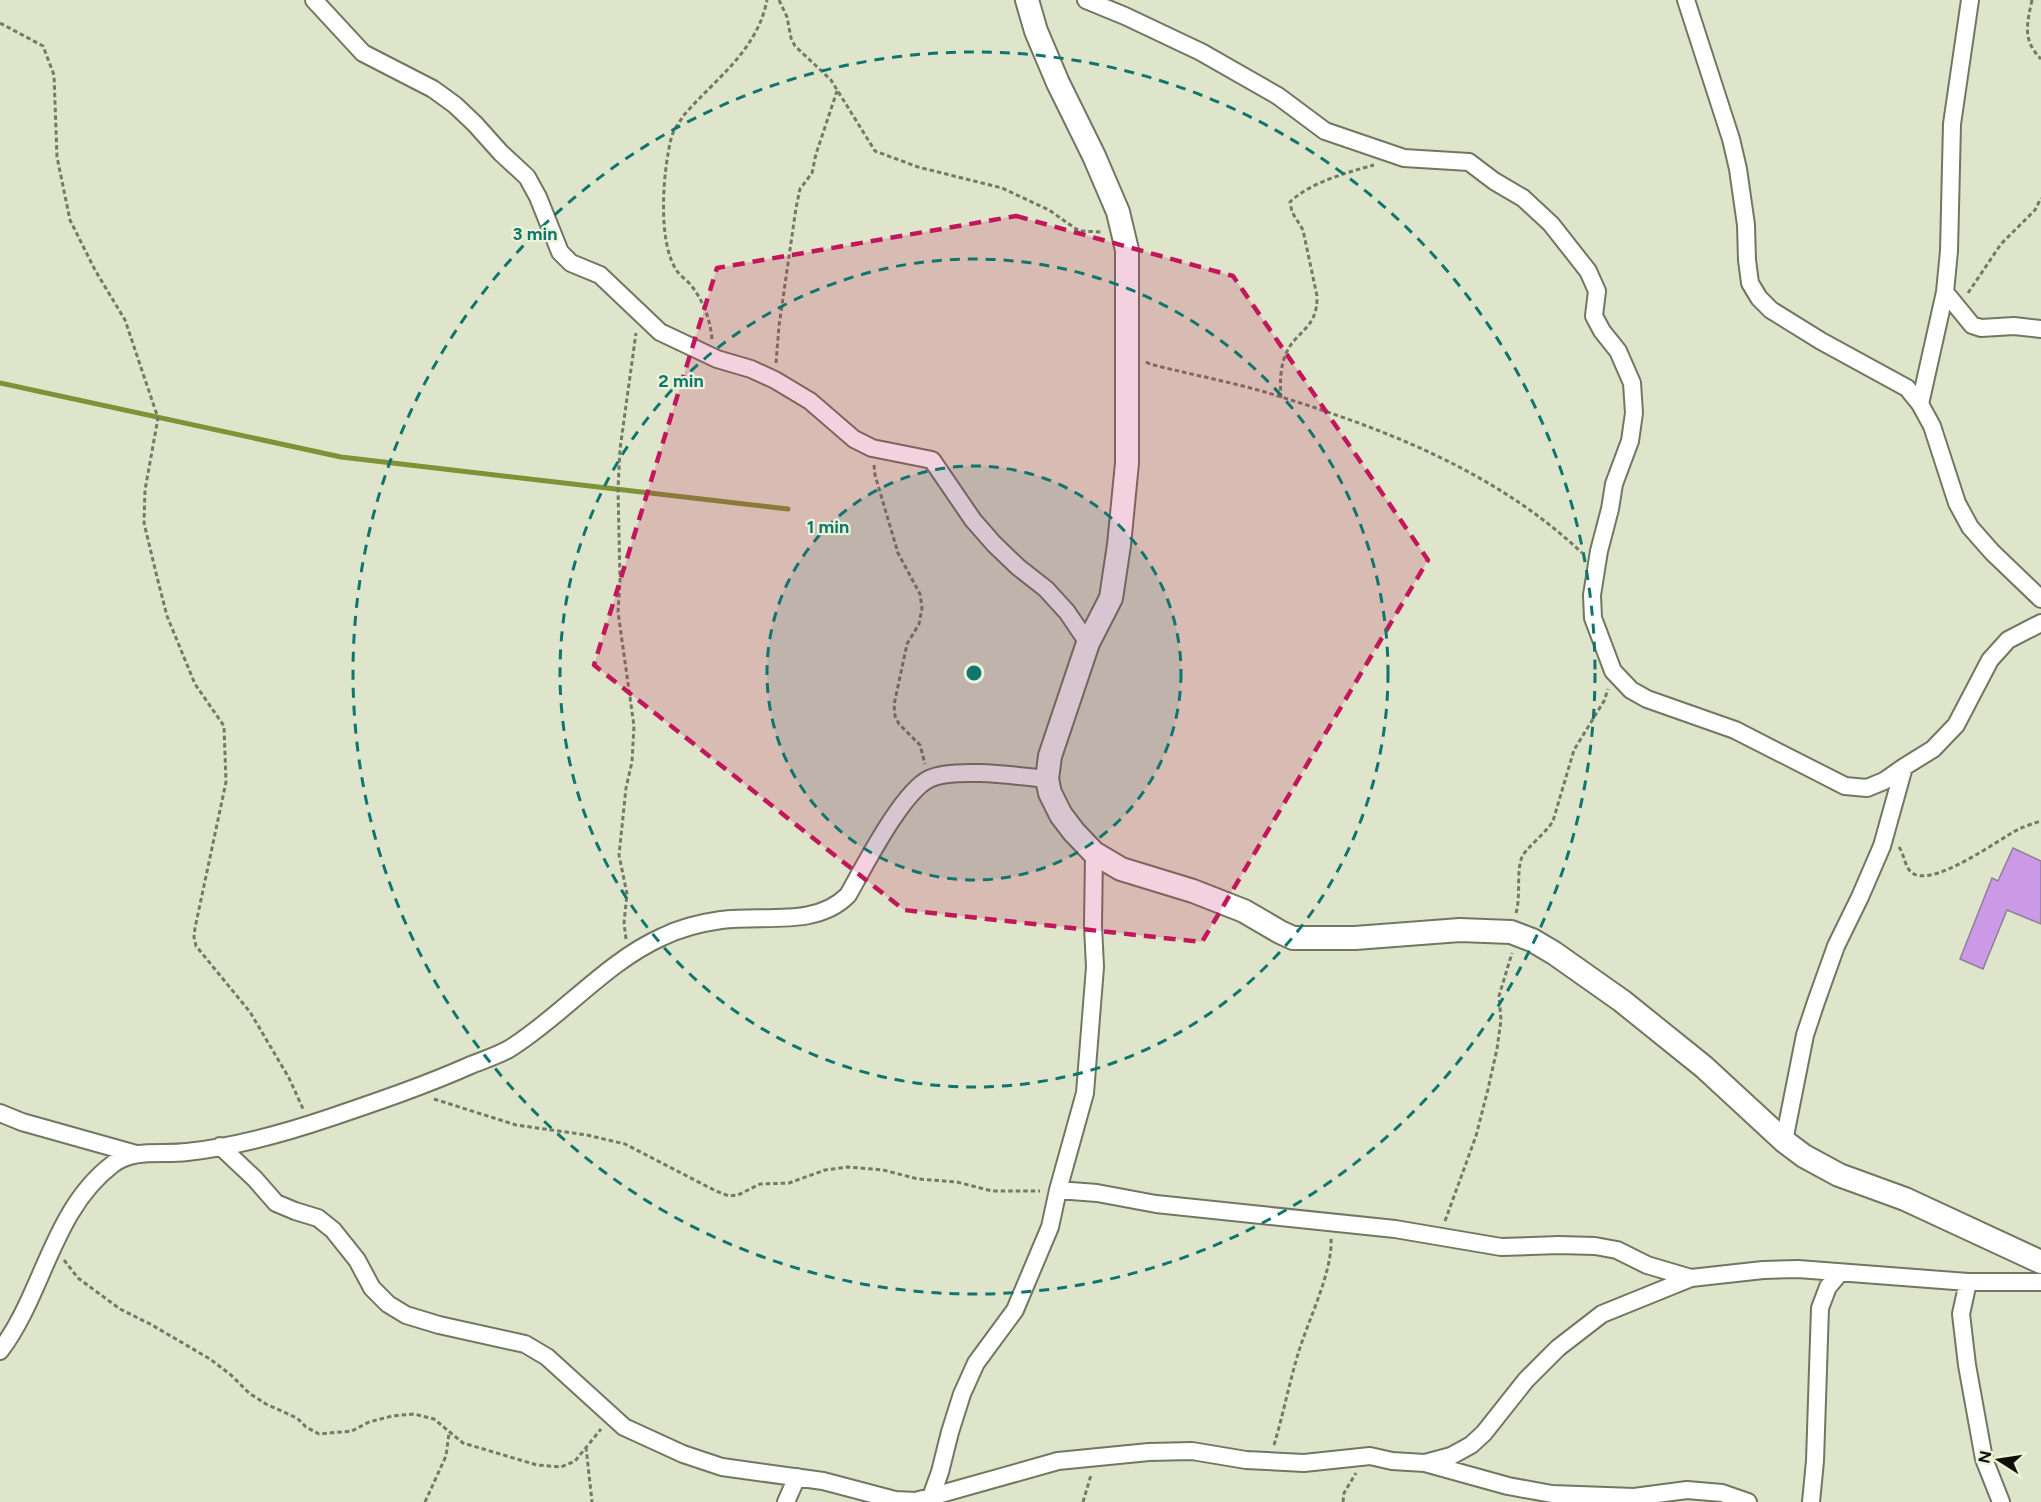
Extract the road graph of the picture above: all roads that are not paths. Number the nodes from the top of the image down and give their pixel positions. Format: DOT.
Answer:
graph roads {
  1 [pos="314,0"];
  2 [pos="1027,0"];
  3 [pos="1086,0"];
  4 [pos="1686,0"];
  5 [pos="1970,0"];
  6 [pos="1945,292"];
  7 [pos="2041,329"];
  8 [pos="1920,404"];
  9 [pos="2041,599"];
  10 [pos="2041,623"];
  11 [pos="1088,643"];
  12 [pos="1904,767"];
  13 [pos="1047,779"];
  14 [pos="1094,853"];
  15 [pos="0,1113"];
  16 [pos="1784,1141"];
  17 [pos="220,1146"];
  18 [pos="136,1154"];
  19 [pos="1058,1190"];
  20 [pos="2041,1262"];
  21 [pos="1839,1274"];
  22 [pos="1691,1278"];
  23 [pos="1968,1282"];
  24 [pos="2041,1282"];
  25 [pos="0,1351"];
  26 [pos="1425,1463"];
  27 [pos="797,1477"];
  28 [pos="931,1497"];
  29 [pos="786,1502"];
  30 [pos="1749,1502"];
  31 [pos="1811,1502"];
  32 [pos="2001,1502"];
  1 -- 11 [label="street"];
  2 -- 11 [label="street"];
  3 -- 12 [label="street"];
  4 -- 8 [label="street"];
  5 -- 6 [label="street"];
  6 -- 7 [label="street"];
  6 -- 8 [label="street"];
  8 -- 9 [label="street"];
  10 -- 12 [label="street"];
  11 -- 13 [label="street"];
  12 -- 16 [label="street"];
  13 -- 14 [label="street"];
  13 -- 17 [label="street"];
  14 -- 16 [label="street"];
  14 -- 19 [label="street"];
  15 -- 18 [label="street"];
  16 -- 20 [label="street"];
  17 -- 18 [label="street"];
  17 -- 27 [label="street"];
  18 -- 25 [label="street"];
  19 -- 22 [label="street"];
  19 -- 28 [label="street"];
  21 -- 22 [label="street"];
  21 -- 23 [label="street"];
  21 -- 31 [label="street"];
  22 -- 26 [label="street"];
  23 -- 24 [label="street"];
  23 -- 32 [label="street"];
  26 -- 28 [label="street"];
  26 -- 30 [label="street"];
  27 -- 28 [label="street"];
  27 -- 29 [label="street"];
}
